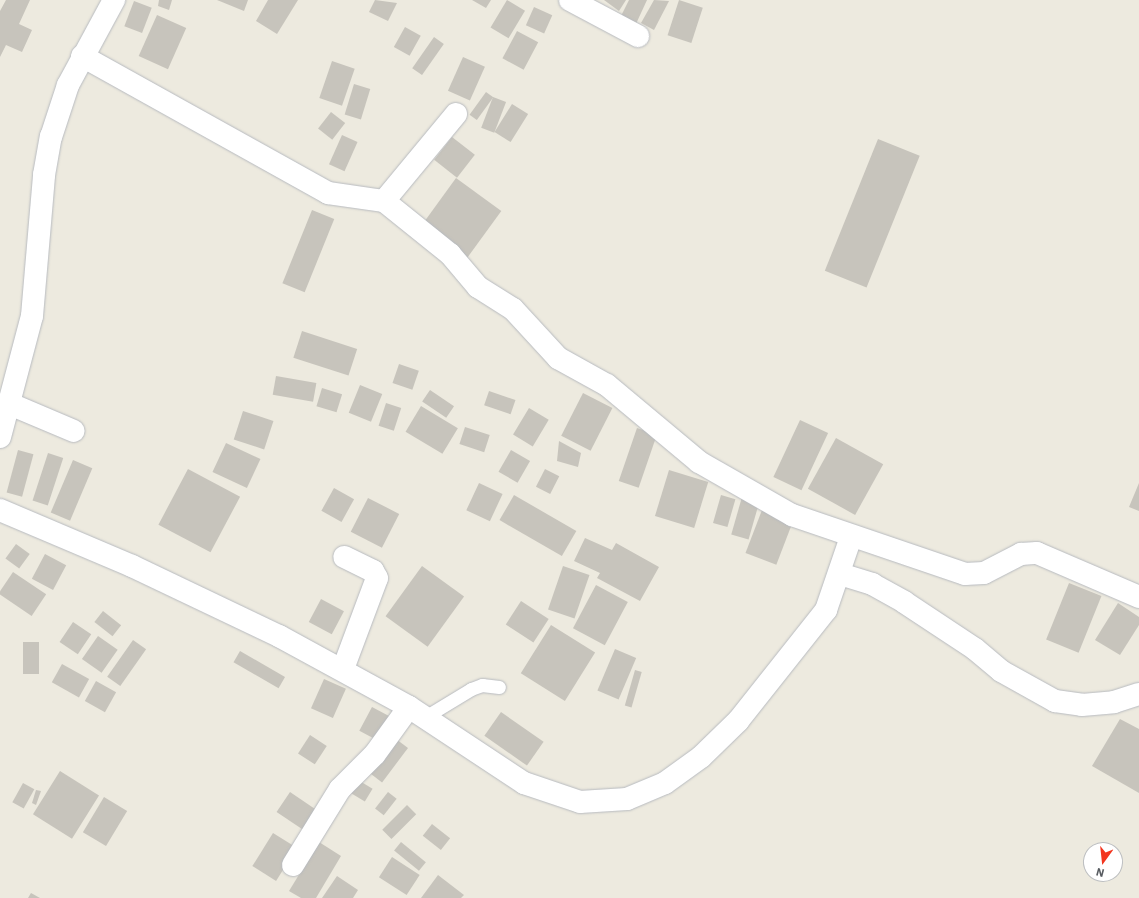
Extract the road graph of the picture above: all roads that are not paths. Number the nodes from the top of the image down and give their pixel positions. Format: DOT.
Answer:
graph roads {
  1 [pos="114,0"];
  2 [pos="570,0"];
  3 [pos="638,36"];
  4 [pos="82,56"];
  5 [pos="456,114"];
  6 [pos="384,201"];
  7 [pos="10,404"];
  8 [pos="74,431"];
  9 [pos="0,437"];
  10 [pos="0,510"];
  11 [pos="851,537"];
  12 [pos="344,557"];
  13 [pos="840,574"];
  14 [pos="1139,597"];
  15 [pos="343,669"];
  16 [pos="499,687"];
  17 [pos="1139,694"];
  18 [pos="417,712"];
  19 [pos="293,865"];
  1 -- 4 [label="street"];
  2 -- 3 [label="street"];
  4 -- 6 [label="street"];
  4 -- 7 [label="street"];
  5 -- 6 [label="street"];
  6 -- 11 [label="street"];
  7 -- 8 [label="street"];
  7 -- 9 [label="street"];
  10 -- 15 [label="street"];
  11 -- 13 [label="street"];
  11 -- 14 [label="street"];
  12 -- 15 [label="street"];
  13 -- 17 [label="street"];
  13 -- 18 [label="street"];
  15 -- 18 [label="street"];
  16 -- 18 [label="lane"];
  18 -- 19 [label="street"];
}
